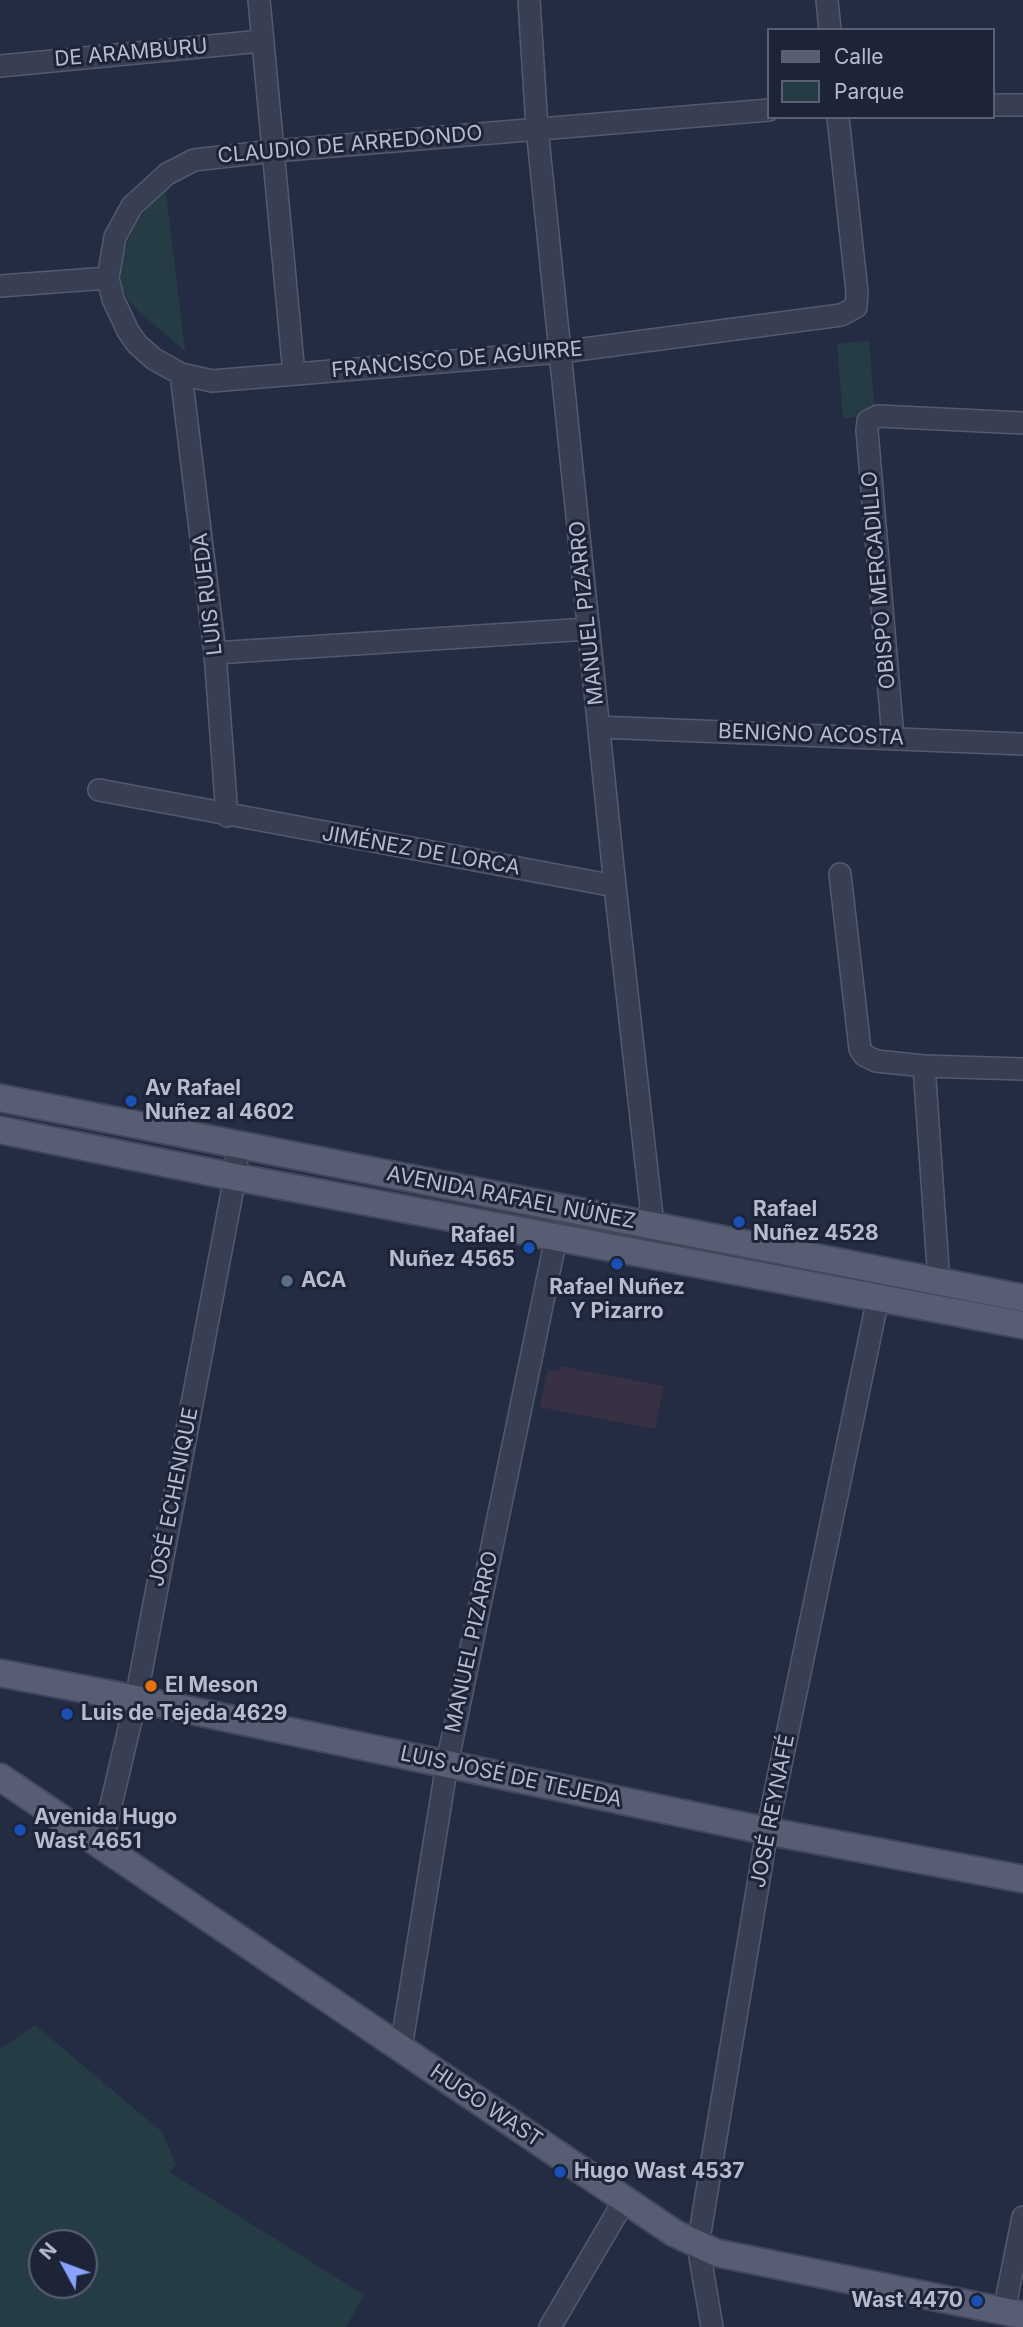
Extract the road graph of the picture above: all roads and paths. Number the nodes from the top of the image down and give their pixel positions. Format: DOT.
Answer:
graph roads {
  1 [pos="259,0"];
  2 [pos="529,0"];
  3 [pos="827,0"];
  4 [pos="830,28"];
  5 [pos="262,41"];
  6 [pos="0,66"];
  7 [pos="995,105"];
  8 [pos="1023,105"];
  9 [pos="768,110"];
  10 [pos="838,119"];
  11 [pos="537,128"];
  12 [pos="274,151"];
  13 [pos="108,278"];
  14 [pos="0,286"];
  15 [pos="561,352"];
  16 [pos="181,374"];
  17 [pos="294,374"];
  18 [pos="1023,423"];
  19 [pos="588,629"];
  20 [pos="215,653"];
  21 [pos="599,727"];
  22 [pos="893,738"];
  23 [pos="1023,744"];
  24 [pos="99,790"];
  25 [pos="227,816"];
  26 [pos="840,874"];
  27 [pos="615,886"];
  28 [pos="924,1066"];
  29 [pos="1023,1069"];
  30 [pos="0,1098"];
  31 [pos="0,1130"];
  32 [pos="238,1145"];
  33 [pos="235,1177"];
  34 [pos="653,1226"];
  35 [pos="556,1238"];
  36 [pos="939,1282"];
  37 [pos="878,1298"];
  38 [pos="1023,1298"];
  39 [pos="1023,1325"];
  40 [pos="0,1673"];
  41 [pos="135,1699"];
  42 [pos="447,1764"];
  43 [pos="0,1777"];
  44 [pos="768,1831"];
  45 [pos="101,1847"];
  46 [pos="1023,1879"];
  47 [pos="401,2048"];
  48 [pos="624,2201"];
  49 [pos="1023,2217"];
  50 [pos="698,2245"];
  51 [pos="1014,2313"];
  52 [pos="550,2327"];
  53 [pos="712,2327"];
  1 -- 5 [label="street"];
  2 -- 11 [label="street, MANUEL PIZARRO"];
  3 -- 4 [label="street"];
  5 -- 6 [label="street, DE ARAMBURU"];
  5 -- 12 [label="street"];
  7 -- 8 [label="street"];
  9 -- 11 [label="street, CLAUDIO DE ARREDONDO"];
  10 -- 15 [label="street, FRANCISCO DE AGUIRRE"];
  11 -- 12 [label="street, CLAUDIO DE ARREDONDO"];
  11 -- 15 [label="street, MANUEL PIZARRO"];
  12 -- 13 [label="street, CLAUDIO DE ARREDONDO"];
  12 -- 17 [label="street"];
  13 -- 14 [label="street"];
  13 -- 16 [label="street, FRANCISCO DE AGUIRRE"];
  15 -- 17 [label="street, FRANCISCO DE AGUIRRE"];
  15 -- 19 [label="street, MANUEL PIZARRO"];
  16 -- 17 [label="street, FRANCISCO DE AGUIRRE"];
  16 -- 20 [label="street, LUIS RUEDA"];
  18 -- 22 [label="street, OBISPO MERCADILLO"];
  19 -- 20 [label="street"];
  19 -- 21 [label="street, MANUEL PIZARRO"];
  20 -- 25 [label="street, LUIS RUEDA"];
  21 -- 22 [label="street, BENIGNO ACOSTA"];
  21 -- 27 [label="street, MANUEL PIZARRO"];
  22 -- 23 [label="street, BENIGNO ACOSTA"];
  24 -- 25 [label="street, JIMÉNEZ DE LORCA"];
  25 -- 27 [label="street, JIMÉNEZ DE LORCA"];
  26 -- 28 [label="street"];
  27 -- 34 [label="street, MANUEL PIZARRO"];
  28 -- 29 [label="street"];
  28 -- 36 [label="street"];
  30 -- 32 [label="main road, AVENIDA RAFAEL NÚÑEZ"];
  31 -- 33 [label="main road, AVENIDA RAFAEL NÚÑEZ"];
  32 -- 33 [label="street, JOSÉ ECHENIQUE"];
  32 -- 34 [label="main road, AVENIDA RAFAEL NÚÑEZ"];
  33 -- 35 [label="main road, AVENIDA RAFAEL NÚÑEZ"];
  33 -- 41 [label="street, JOSÉ ECHENIQUE"];
  34 -- 36 [label="main road, AVENIDA RAFAEL NÚÑEZ"];
  35 -- 37 [label="main road, AVENIDA RAFAEL NÚÑEZ"];
  35 -- 42 [label="street, MANUEL PIZARRO"];
  36 -- 38 [label="main road, AVENIDA RAFAEL NÚÑEZ"];
  37 -- 39 [label="main road, AVENIDA RAFAEL NÚÑEZ"];
  37 -- 44 [label="street, JOSÉ REYNAFÉ"];
  40 -- 41 [label="main road, LUIS JOSÉ DE TEJEDA"];
  41 -- 42 [label="main road, LUIS JOSÉ DE TEJEDA"];
  41 -- 45 [label="street, JOSÉ ECHENIQUE"];
  42 -- 44 [label="main road, LUIS JOSÉ DE TEJEDA"];
  42 -- 47 [label="street, MANUEL PIZARRO"];
  43 -- 45 [label="main road, HUGO WAST"];
  44 -- 46 [label="main road, LUIS JOSÉ DE TEJEDA"];
  44 -- 50 [label="street, JOSÉ REYNAFÉ"];
  45 -- 47 [label="main road, HUGO WAST"];
  47 -- 48 [label="main road, HUGO WAST"];
  48 -- 50 [label="main road, HUGO WAST"];
  48 -- 52 [label="street"];
  49 -- 51 [label="street"];
  50 -- 51 [label="main road, HUGO WAST"];
  50 -- 53 [label="street, JOSÉ REYNAFÉ"];
}
